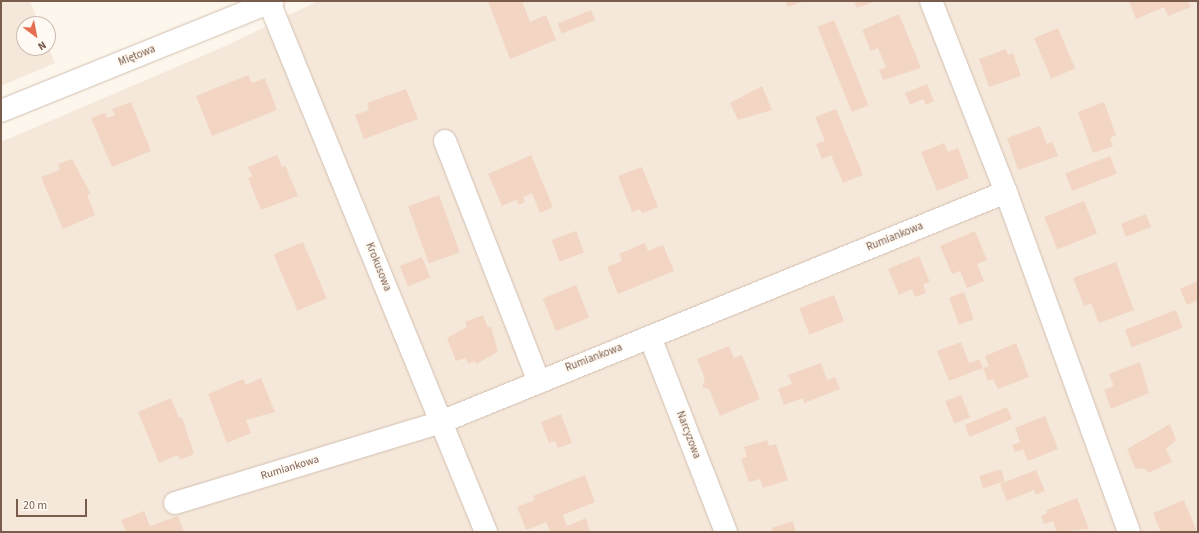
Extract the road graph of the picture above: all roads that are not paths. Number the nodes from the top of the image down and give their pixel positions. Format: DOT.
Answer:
graph roads {
  1 [pos="931,1"];
  2 [pos="271,2"];
  3 [pos="1,111"];
  4 [pos="445,141"];
  5 [pos="1006,192"];
  6 [pos="650,337"];
  7 [pos="538,380"];
  8 [pos="441,422"];
  9 [pos="175,503"];
  10 [pos="486,532"];
  11 [pos="726,532"];
  12 [pos="1129,532"];
  1 -- 5 [label="street"];
  2 -- 3 [label="street, Miętowa"];
  2 -- 8 [label="street, Krokusowa"];
  4 -- 7 [label="street"];
  5 -- 6 [label="street, Rumiankowa"];
  5 -- 12 [label="street"];
  6 -- 7 [label="street, Rumiankowa"];
  6 -- 11 [label="street, Narcyzowa"];
  7 -- 8 [label="street, Rumiankowa"];
  8 -- 9 [label="street, Rumiankowa"];
  8 -- 10 [label="street, Krokusowa"];
}
